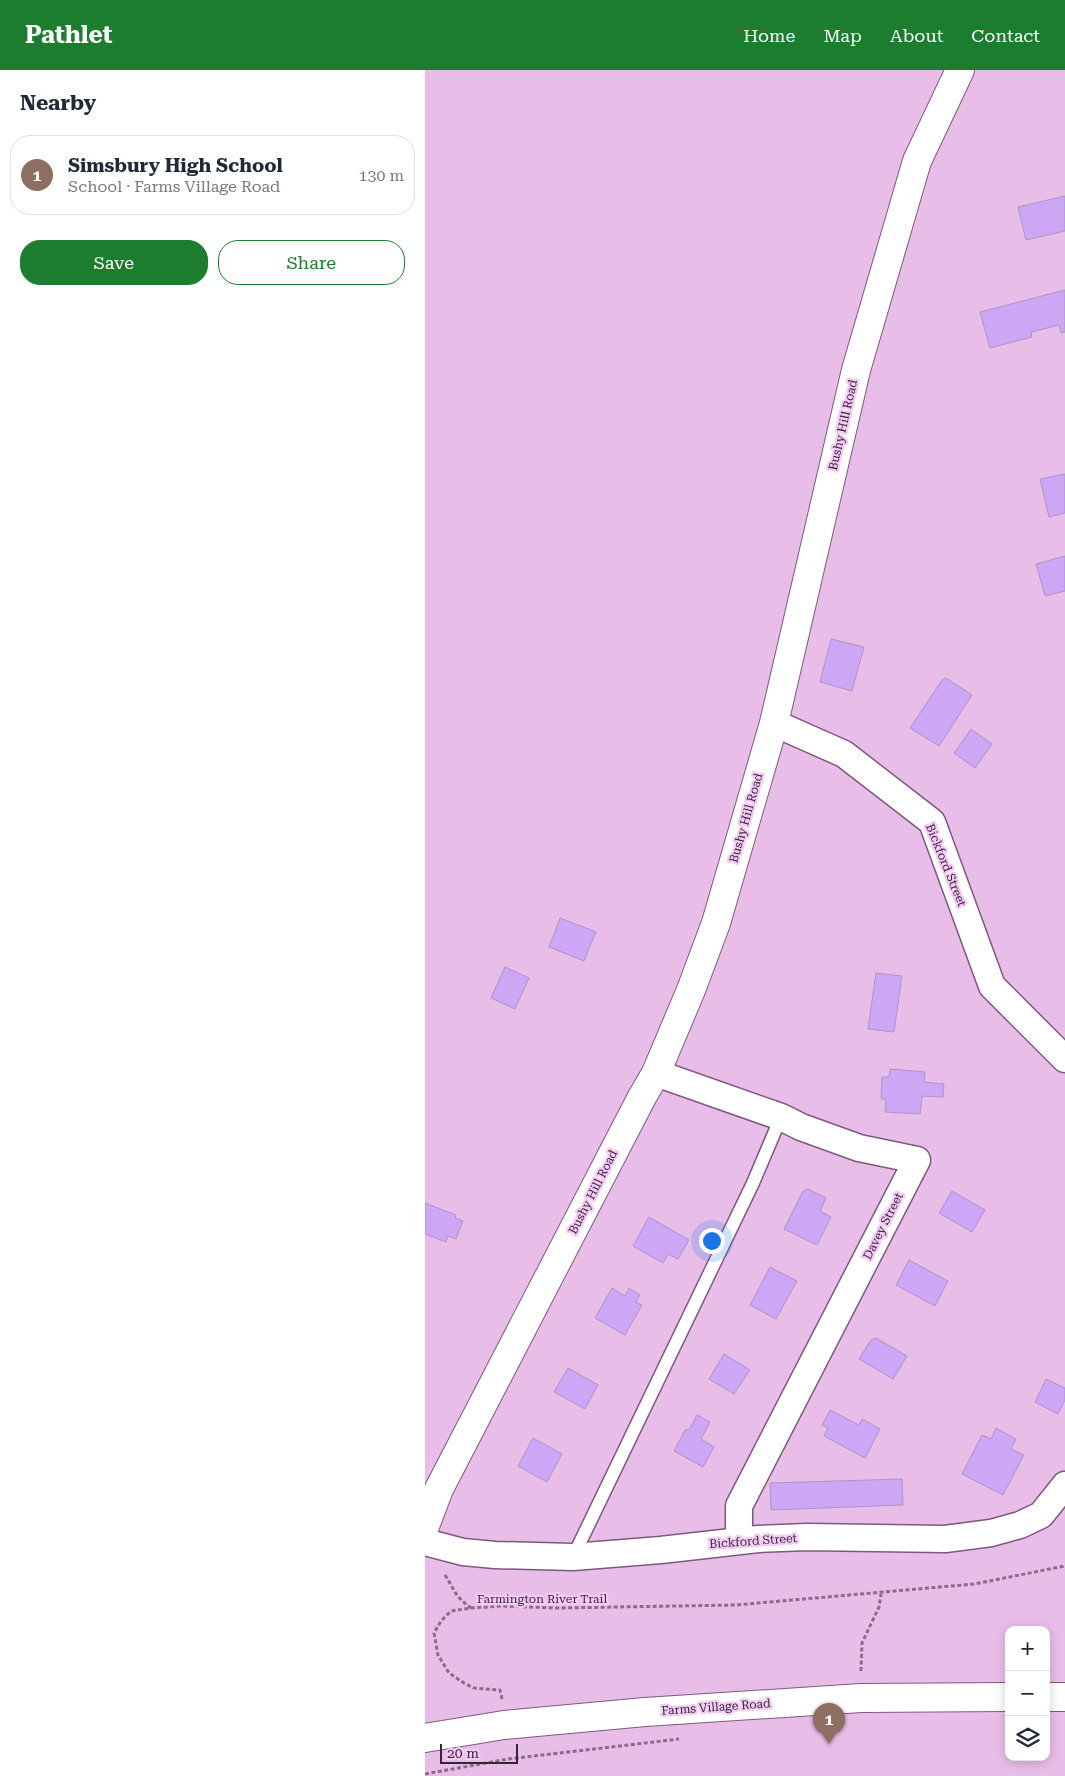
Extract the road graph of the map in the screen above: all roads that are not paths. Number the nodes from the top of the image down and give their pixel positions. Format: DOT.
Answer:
graph roads {
  1 [pos="960,70"];
  2 [pos="774,723"];
  3 [pos="1065,1059"];
  4 [pos="656,1073"];
  5 [pos="781,1117"];
  6 [pos="1065,1485"];
  7 [pos="425,1526"];
  8 [pos="739,1540"];
  9 [pos="425,1542"];
  10 [pos="573,1557"];
  11 [pos="1005,1697"];
  12 [pos="1050,1697"];
  13 [pos="1065,1697"];
  14 [pos="425,1738"];
  1 -- 2 [label="main road, Bushy Hill Road"];
  2 -- 3 [label="street, Bickford Street"];
  2 -- 4 [label="main road, Bushy Hill Road"];
  4 -- 5 [label="street, Davey Street"];
  4 -- 7 [label="main road, Bushy Hill Road"];
  5 -- 8 [label="street, Davey Street"];
  5 -- 10 [label="lane"];
  6 -- 8 [label="street, Bickford Street"];
  8 -- 10 [label="street, Bickford Street"];
  9 -- 10 [label="street, Bickford Street"];
  11 -- 14 [label="main road, Farms Village Road"];
  12 -- 13 [label="main road"];
}
